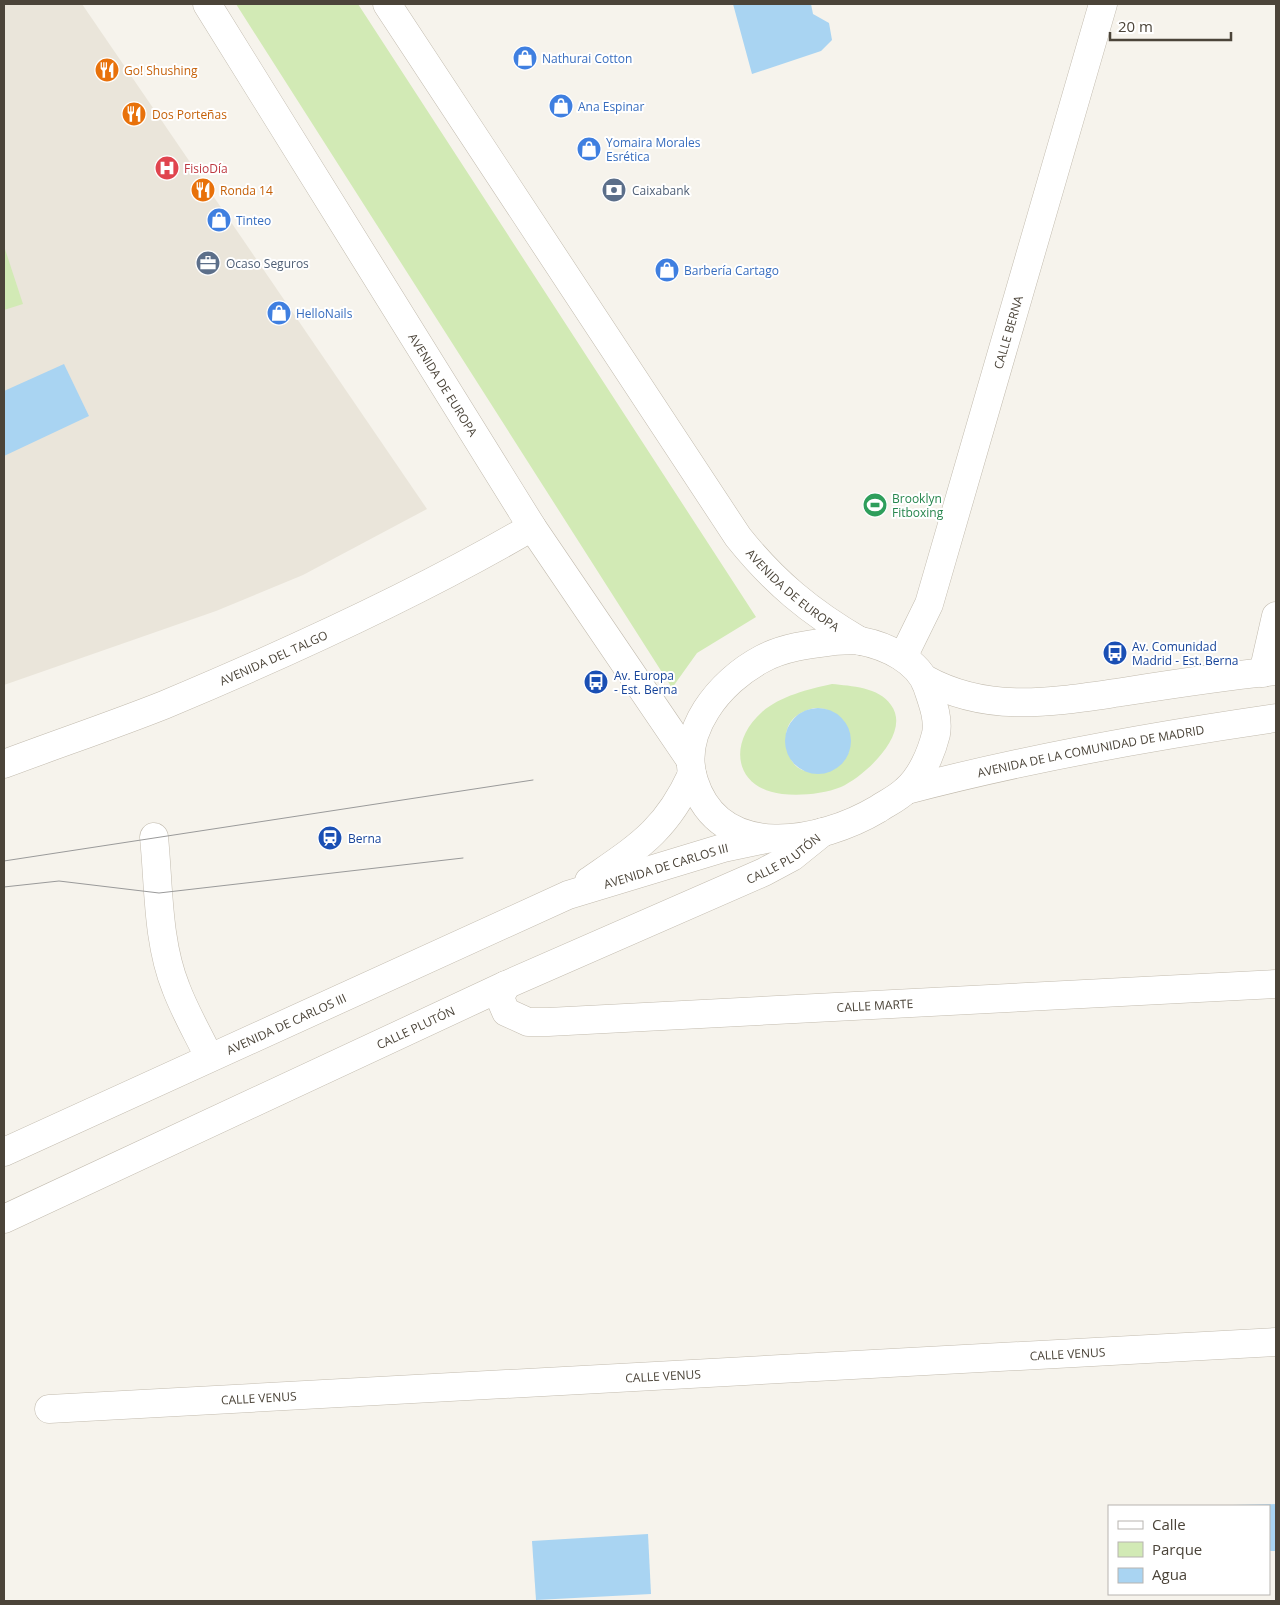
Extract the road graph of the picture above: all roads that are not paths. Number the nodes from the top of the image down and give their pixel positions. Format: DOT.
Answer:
graph roads {
  1 [pos="207,4"];
  2 [pos="387,4"];
  3 [pos="1103,4"];
  4 [pos="532,527"];
  5 [pos="1276,616"];
  6 [pos="860,641"];
  7 [pos="903,657"];
  8 [pos="1270,672"];
  9 [pos="925,679"];
  10 [pos="1276,718"];
  11 [pos="4,764"];
  12 [pos="690,766"];
  13 [pos="907,790"];
  14 [pos="823,832"];
  15 [pos="154,837"];
  16 [pos="766,838"];
  17 [pos="568,895"];
  18 [pos="1276,984"];
  19 [pos="506,985"];
  20 [pos="209,1057"];
  21 [pos="4,1152"];
  22 [pos="4,1219"];
  23 [pos="1276,1342"];
  24 [pos="49,1409"];
  1 -- 4 [label="street, AVENIDA DE EUROPA"];
  2 -- 6 [label="street, AVENIDA DE EUROPA"];
  3 -- 7 [label="street, CALLE BERNA"];
  4 -- 11 [label="street, AVENIDA DEL TALGO"];
  4 -- 12 [label="street, AVENIDA DE EUROPA"];
  5 -- 8 [label="street"];
  6 -- 7 [label="street"];
  6 -- 12 [label="street, AVENIDA DE CARLOS III"];
  7 -- 9 [label="street"];
  8 -- 9 [label="street"];
  9 -- 13 [label="street"];
  10 -- 13 [label="street, AVENIDA DE LA COMUNIDAD DE MADRID"];
  12 -- 16 [label="street, AVENIDA DE EUROPA"];
  12 -- 17 [label="street, AVENIDA DE CARLOS III"];
  13 -- 14 [label="street"];
  14 -- 16 [label="street"];
  14 -- 19 [label="street, CALLE PLUTÓN"];
  15 -- 20 [label="street"];
  16 -- 17 [label="street, AVENIDA DE CARLOS III"];
  17 -- 20 [label="street, AVENIDA DE CARLOS III"];
  18 -- 19 [label="street, CALLE MARTE"];
  19 -- 22 [label="street, CALLE PLUTÓN"];
  20 -- 21 [label="street, AVENIDA DE CARLOS III"];
  23 -- 24 [label="street, CALLE VENUS"];
}
